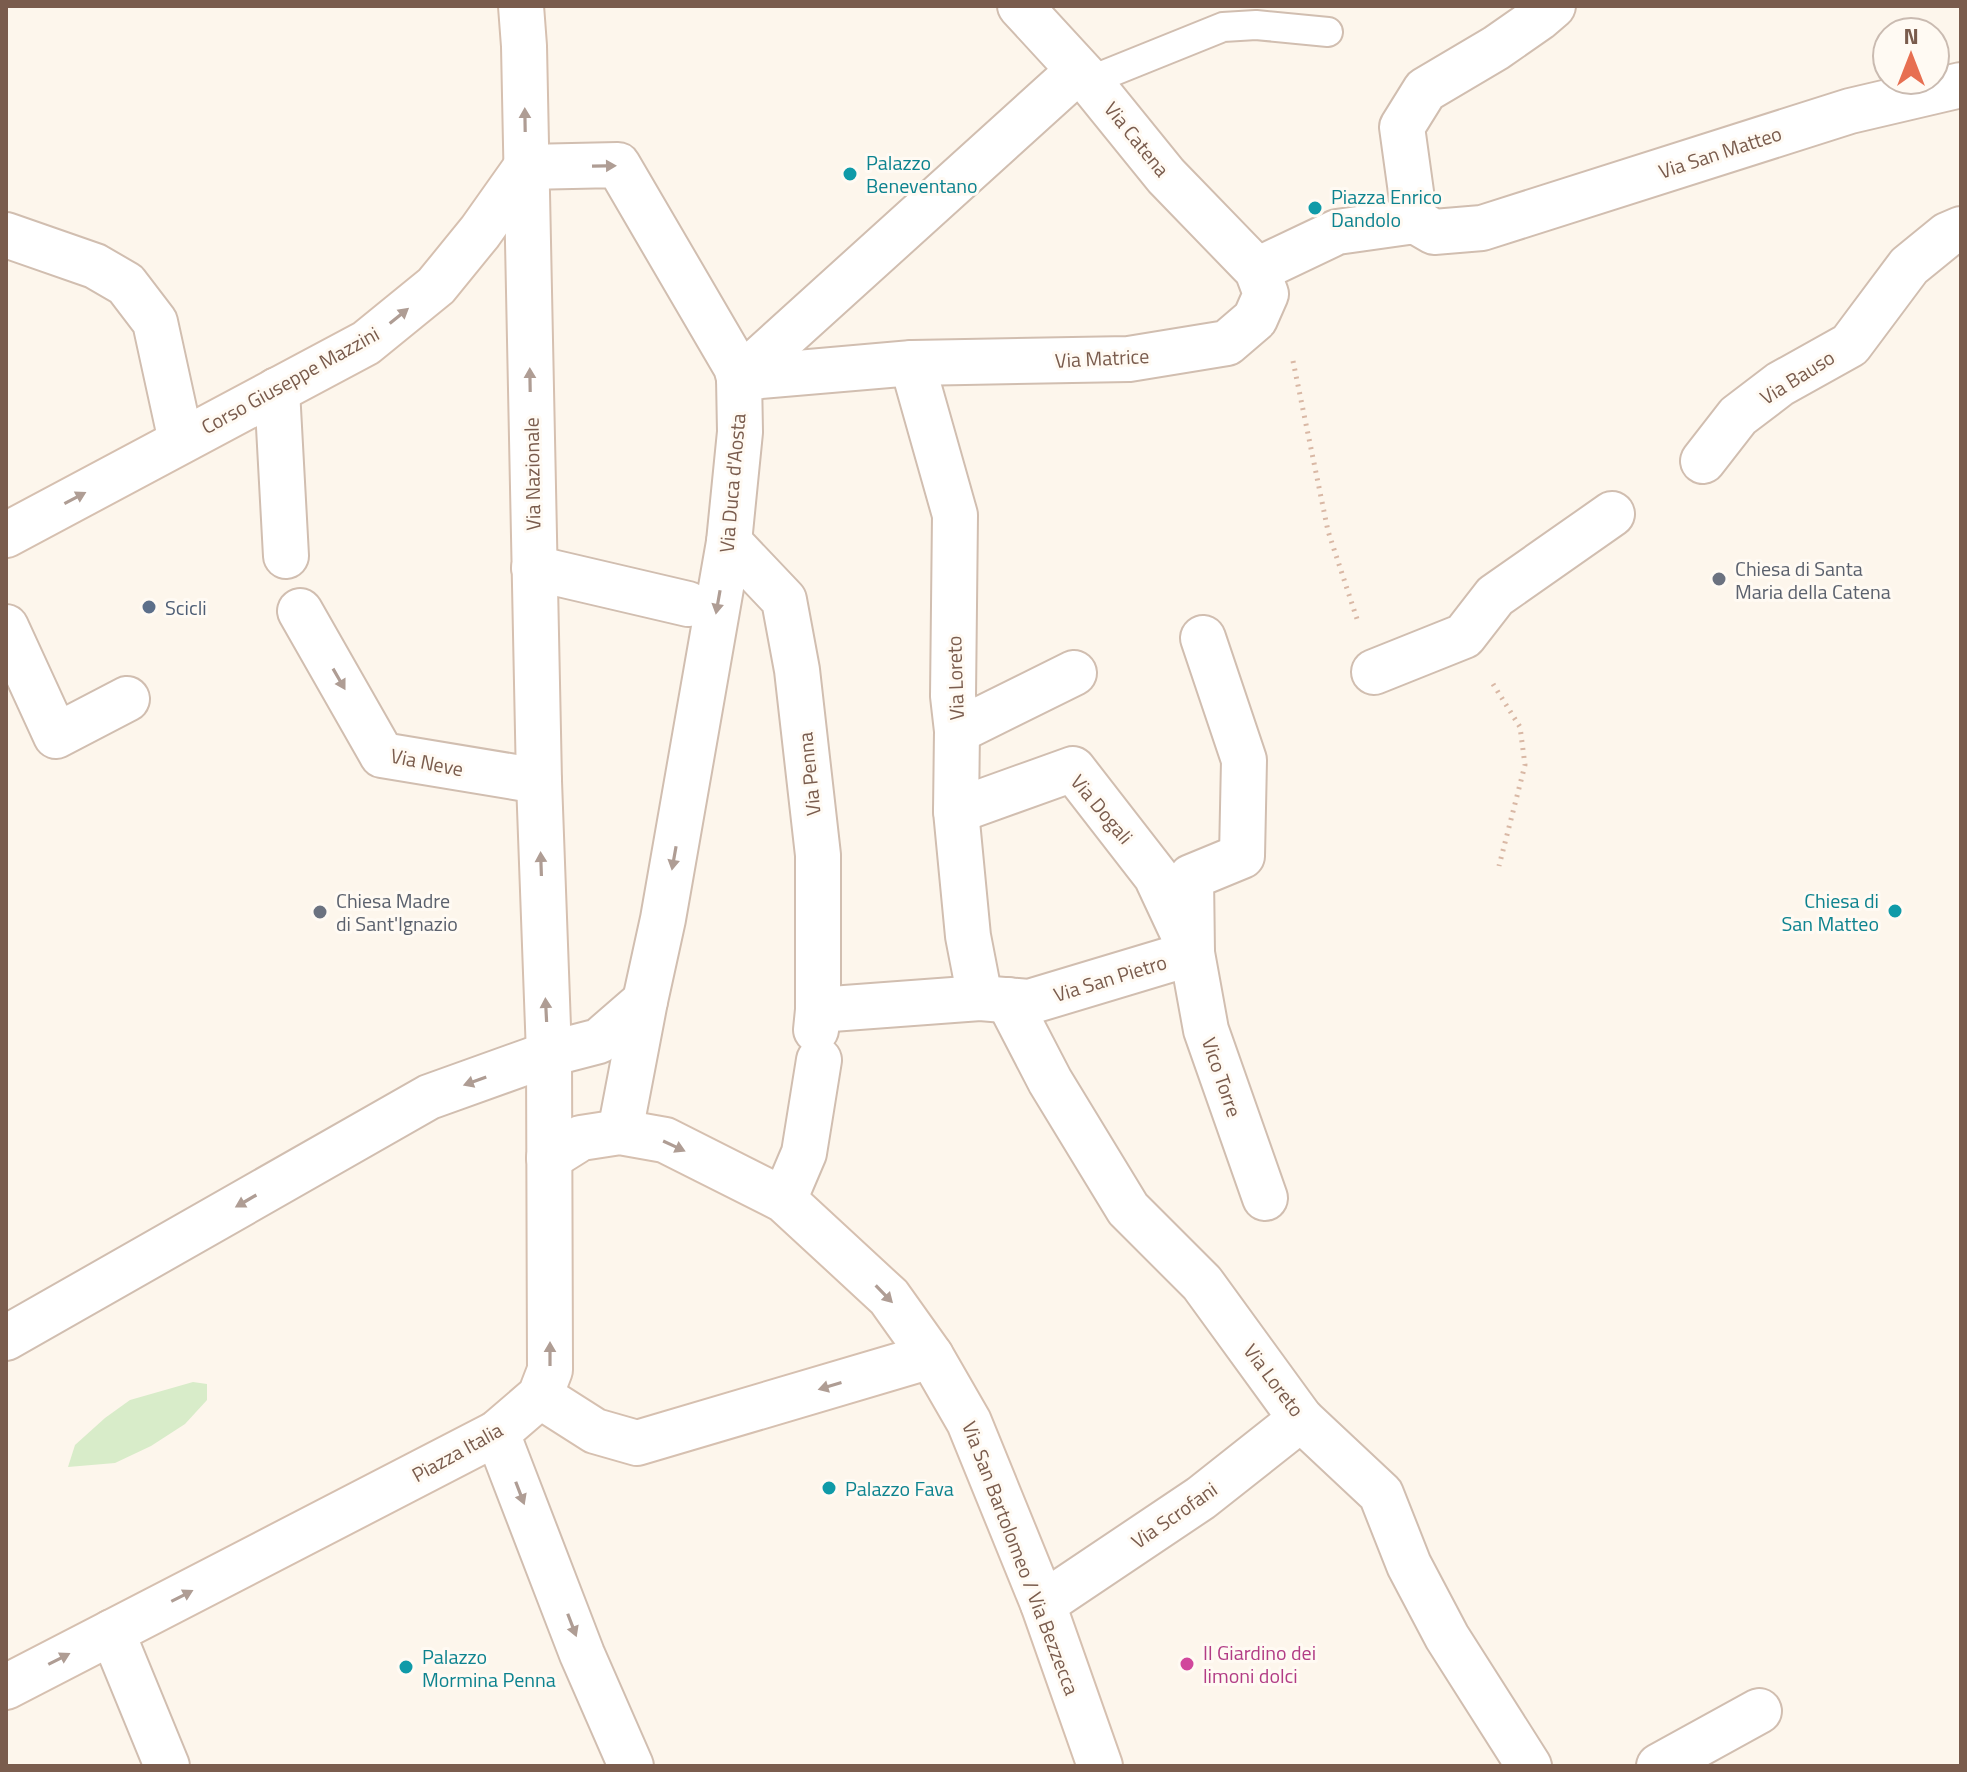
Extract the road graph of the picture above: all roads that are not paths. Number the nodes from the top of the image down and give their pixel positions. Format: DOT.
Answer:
graph roads {
  1 [pos="521,6"];
  2 [pos="1543,10"];
  3 [pos="1033,12"];
  4 [pos="1328,32"];
  5 [pos="1083,76"];
  6 [pos="1961,85"];
  7 [pos="526,167"];
  8 [pos="1415,221"];
  9 [pos="1961,229"];
  10 [pos="8,241"];
  11 [pos="1261,282"];
  12 [pos="912,363"];
  13 [pos="739,378"];
  14 [pos="277,390"];
  15 [pos="181,441"];
  16 [pos="1703,461"];
  17 [pos="1612,514"];
  18 [pos="6,535"];
  19 [pos="729,542"];
  20 [pos="286,556"];
  21 [pos="534,568"];
  22 [pos="688,604"];
  23 [pos="300,611"];
  24 [pos="6,627"];
  25 [pos="1203,638"];
  26 [pos="1374,672"];
  27 [pos="1074,673"];
  28 [pos="127,699"];
  29 [pos="957,731"];
  30 [pos="539,781"];
  31 [pos="956,811"];
  32 [pos="1192,953"];
  33 [pos="994,999"];
  34 [pos="645,1001"];
  35 [pos="817,1033"];
  36 [pos="549,1054"];
  37 [pos="620,1132"];
  38 [pos="549,1158"];
  39 [pos="1265,1198"];
  40 [pos="784,1200"];
  41 [pos="6,1338"];
  42 [pos="931,1356"];
  43 [pos="540,1396"];
  44 [pos="1301,1419"];
  45 [pos="497,1433"];
  46 [pos="1043,1604"];
  47 [pos="112,1632"];
  48 [pos="6,1687"];
  49 [pos="1759,1711"];
  50 [pos="167,1766"];
  51 [pos="631,1766"];
  52 [pos="1100,1766"];
  53 [pos="1529,1766"];
  54 [pos="1659,1766"];
  7 -- 1 [label="street, Via Nazionale, one-way"];
  2 -- 8 [label="street"];
  3 -- 5 [label="street, Via Catena"];
  4 -- 5 [label="lane"];
  5 -- 11 [label="street, Via Catena"];
  5 -- 13 [label="street"];
  6 -- 8 [label="street, Via San Matteo"];
  7 -- 13 [label="street, Via Duca d'Aosta, one-way"];
  14 -- 7 [label="street, Corso Giuseppe Mazzini, one-way"];
  21 -- 7 [label="street, Via Nazionale, one-way"];
  8 -- 11 [label="street"];
  9 -- 16 [label="street, Via Bauso"];
  10 -- 15 [label="street"];
  11 -- 12 [label="street, Via Matrice"];
  12 -- 13 [label="street, Via Matrice"];
  12 -- 29 [label="street, Via Loreto"];
  13 -- 19 [label="street, Via Duca d'Aosta"];
  14 -- 15 [label="street, Corso Giuseppe Mazzini"];
  14 -- 20 [label="street"];
  18 -- 15 [label="street, Corso Giuseppe Mazzini, one-way"];
  17 -- 26 [label="street"];
  19 -- 34 [label="street, Via Duca d'Aosta, one-way"];
  19 -- 35 [label="street, Via Penna"];
  21 -- 22 [label="street"];
  21 -- 30 [label="street, Via Nazionale"];
  23 -- 30 [label="street, Via Neve, one-way"];
  24 -- 28 [label="street"];
  25 -- 32 [label="street, Via San Pietro"];
  27 -- 29 [label="street"];
  29 -- 31 [label="street, Via Loreto"];
  36 -- 30 [label="street, Via Nazionale, one-way"];
  31 -- 32 [label="street, Via Dogali"];
  31 -- 33 [label="street, Via Loreto"];
  32 -- 33 [label="street, Via San Pietro"];
  32 -- 39 [label="street, Vico Torre"];
  33 -- 35 [label="street, Via San Pietro"];
  33 -- 44 [label="street, Via Loreto"];
  34 -- 36 [label="street"];
  34 -- 37 [label="street, Via Duca d'Aosta"];
  35 -- 40 [label="street, Via Penna"];
  36 -- 38 [label="street"];
  36 -- 41 [label="street, one-way"];
  37 -- 38 [label="street, Via San Bartolomeo / Via Bezzecca"];
  37 -- 40 [label="street, Via San Bartolomeo / Via Bezzecca, one-way"];
  43 -- 38 [label="street, one-way"];
  40 -- 42 [label="street, Via San Bartolomeo / Via Bezzecca, one-way"];
  42 -- 43 [label="street, one-way"];
  42 -- 46 [label="street, Via San Bartolomeo / Via Bezzecca"];
  43 -- 45 [label="street, Piazza Italia"];
  44 -- 46 [label="street, Via Scrofani"];
  44 -- 53 [label="street, Via Loreto"];
  47 -- 45 [label="street, Piazza Italia, one-way"];
  45 -- 51 [label="street, one-way"];
  46 -- 52 [label="street, Via San Bartolomeo / Via Bezzecca"];
  48 -- 47 [label="street, Piazza Italia, one-way"];
  47 -- 50 [label="street"];
  49 -- 54 [label="street"];
}
